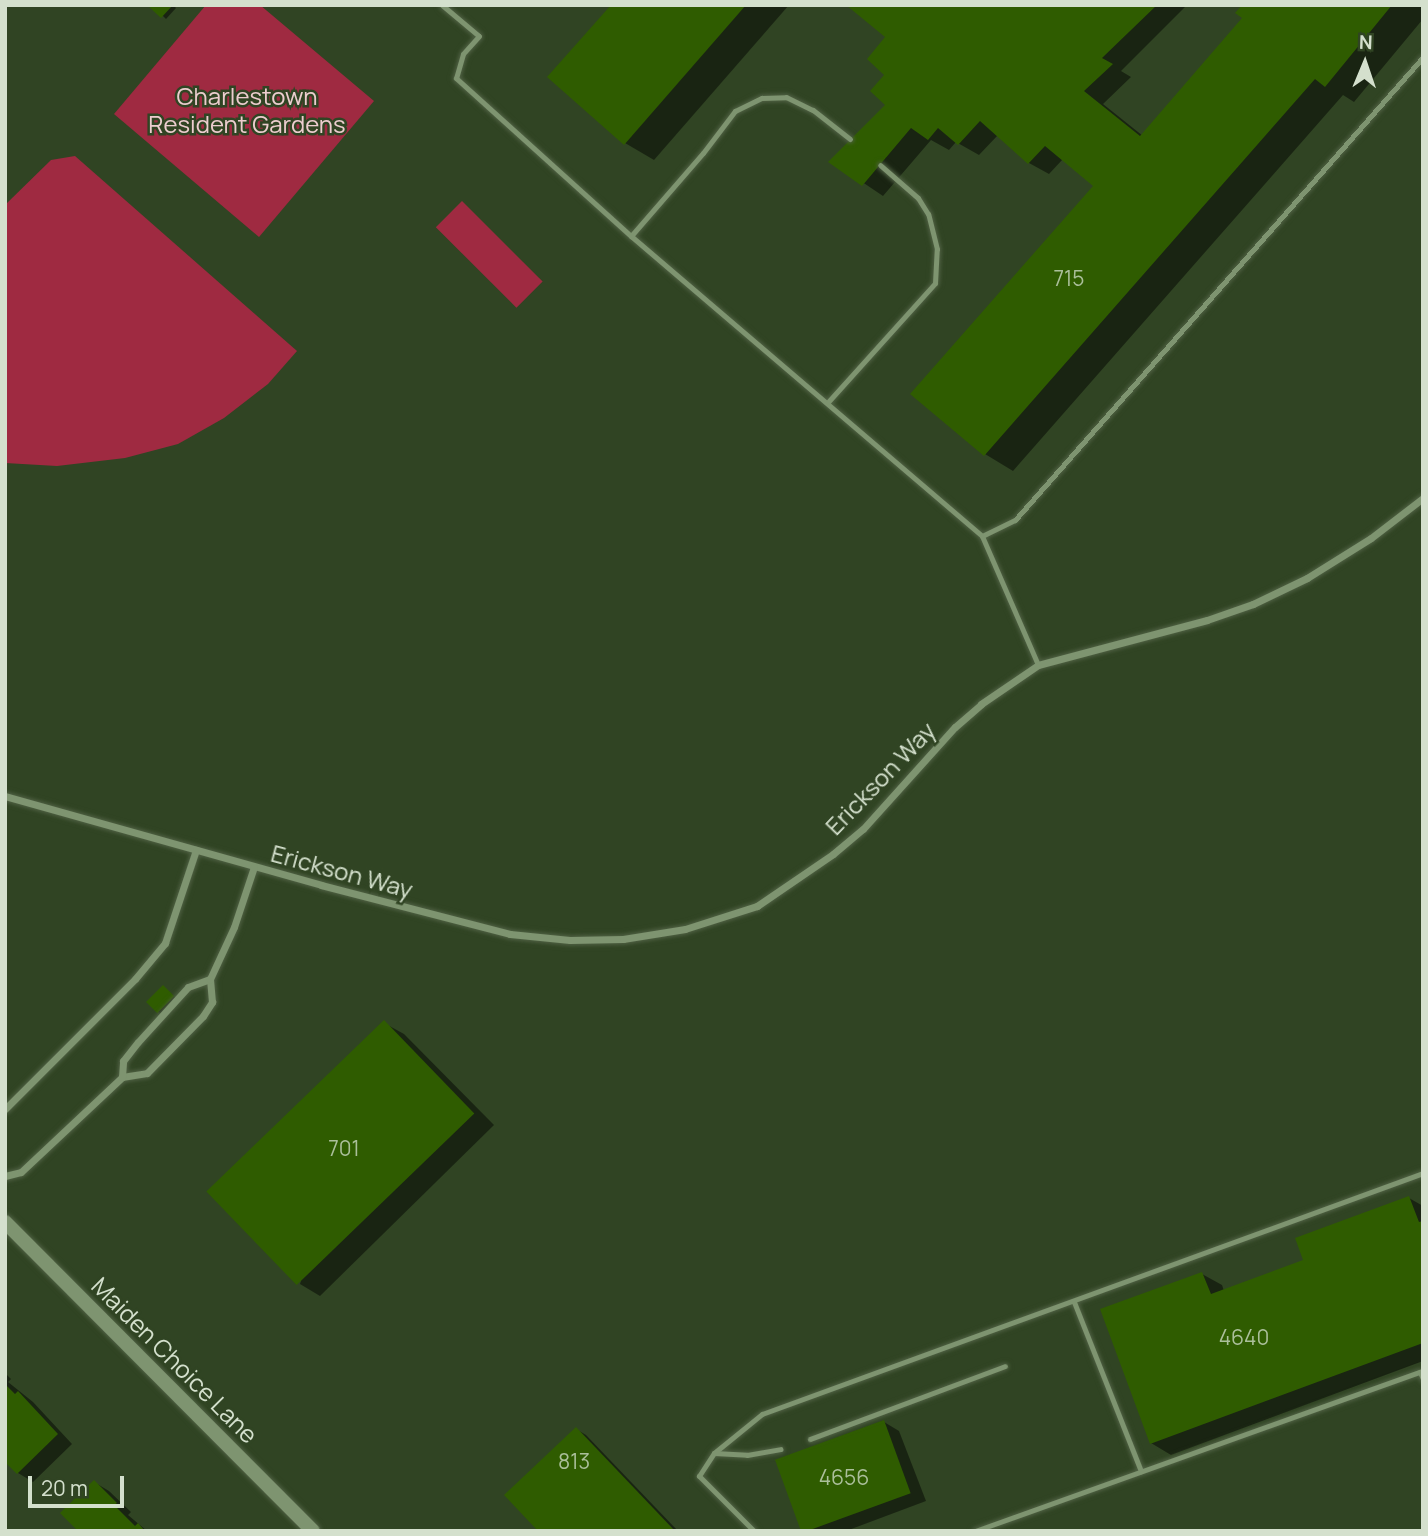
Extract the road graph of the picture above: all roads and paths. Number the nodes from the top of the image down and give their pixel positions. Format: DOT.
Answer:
graph roads {
  1 [pos="442,5"];
  2 [pos="1423,57"];
  3 [pos="850,139"];
  4 [pos="880,165"];
  5 [pos="631,236"];
  6 [pos="828,402"];
  7 [pos="1423,498"];
  8 [pos="982,536"];
  9 [pos="1038,665"];
  10 [pos="5,796"];
  11 [pos="196,850"];
  12 [pos="254,867"];
  13 [pos="210,979"];
  14 [pos="122,1077"];
  15 [pos="5,1109"];
  16 [pos="1423,1173"];
  17 [pos="5,1176"];
  18 [pos="5,1222"];
  19 [pos="1074,1301"];
  20 [pos="1005,1366"];
  21 [pos="1423,1379"];
  22 [pos="810,1439"];
  23 [pos="780,1449"];
  24 [pos="714,1452"];
  25 [pos="1141,1471"];
  26 [pos="313,1531"];
  27 [pos="754,1531"];
  28 [pos="975,1531"];
  1 -- 5 [label="lane"];
  2 -- 8 [label="lane"];
  3 -- 5 [label="lane"];
  4 -- 6 [label="lane"];
  5 -- 6 [label="lane"];
  6 -- 8 [label="lane"];
  7 -- 9 [label="street, Erickson Way"];
  8 -- 9 [label="lane"];
  9 -- 12 [label="street, Erickson Way"];
  10 -- 11 [label="street, Erickson Way"];
  11 -- 12 [label="street, Erickson Way"];
  11 -- 15 [label="street"];
  12 -- 13 [label="street"];
  13 -- 14 [label="street"];
  13 -- 14 [label="street"];
  14 -- 17 [label="street"];
  16 -- 19 [label="lane"];
  18 -- 26 [label="main road, Maiden Choice Lane"];
  19 -- 24 [label="lane"];
  19 -- 25 [label="lane"];
  20 -- 22 [label="lane"];
  21 -- 25 [label="lane"];
  23 -- 24 [label="lane"];
  24 -- 27 [label="lane"];
  25 -- 28 [label="lane"];
}
